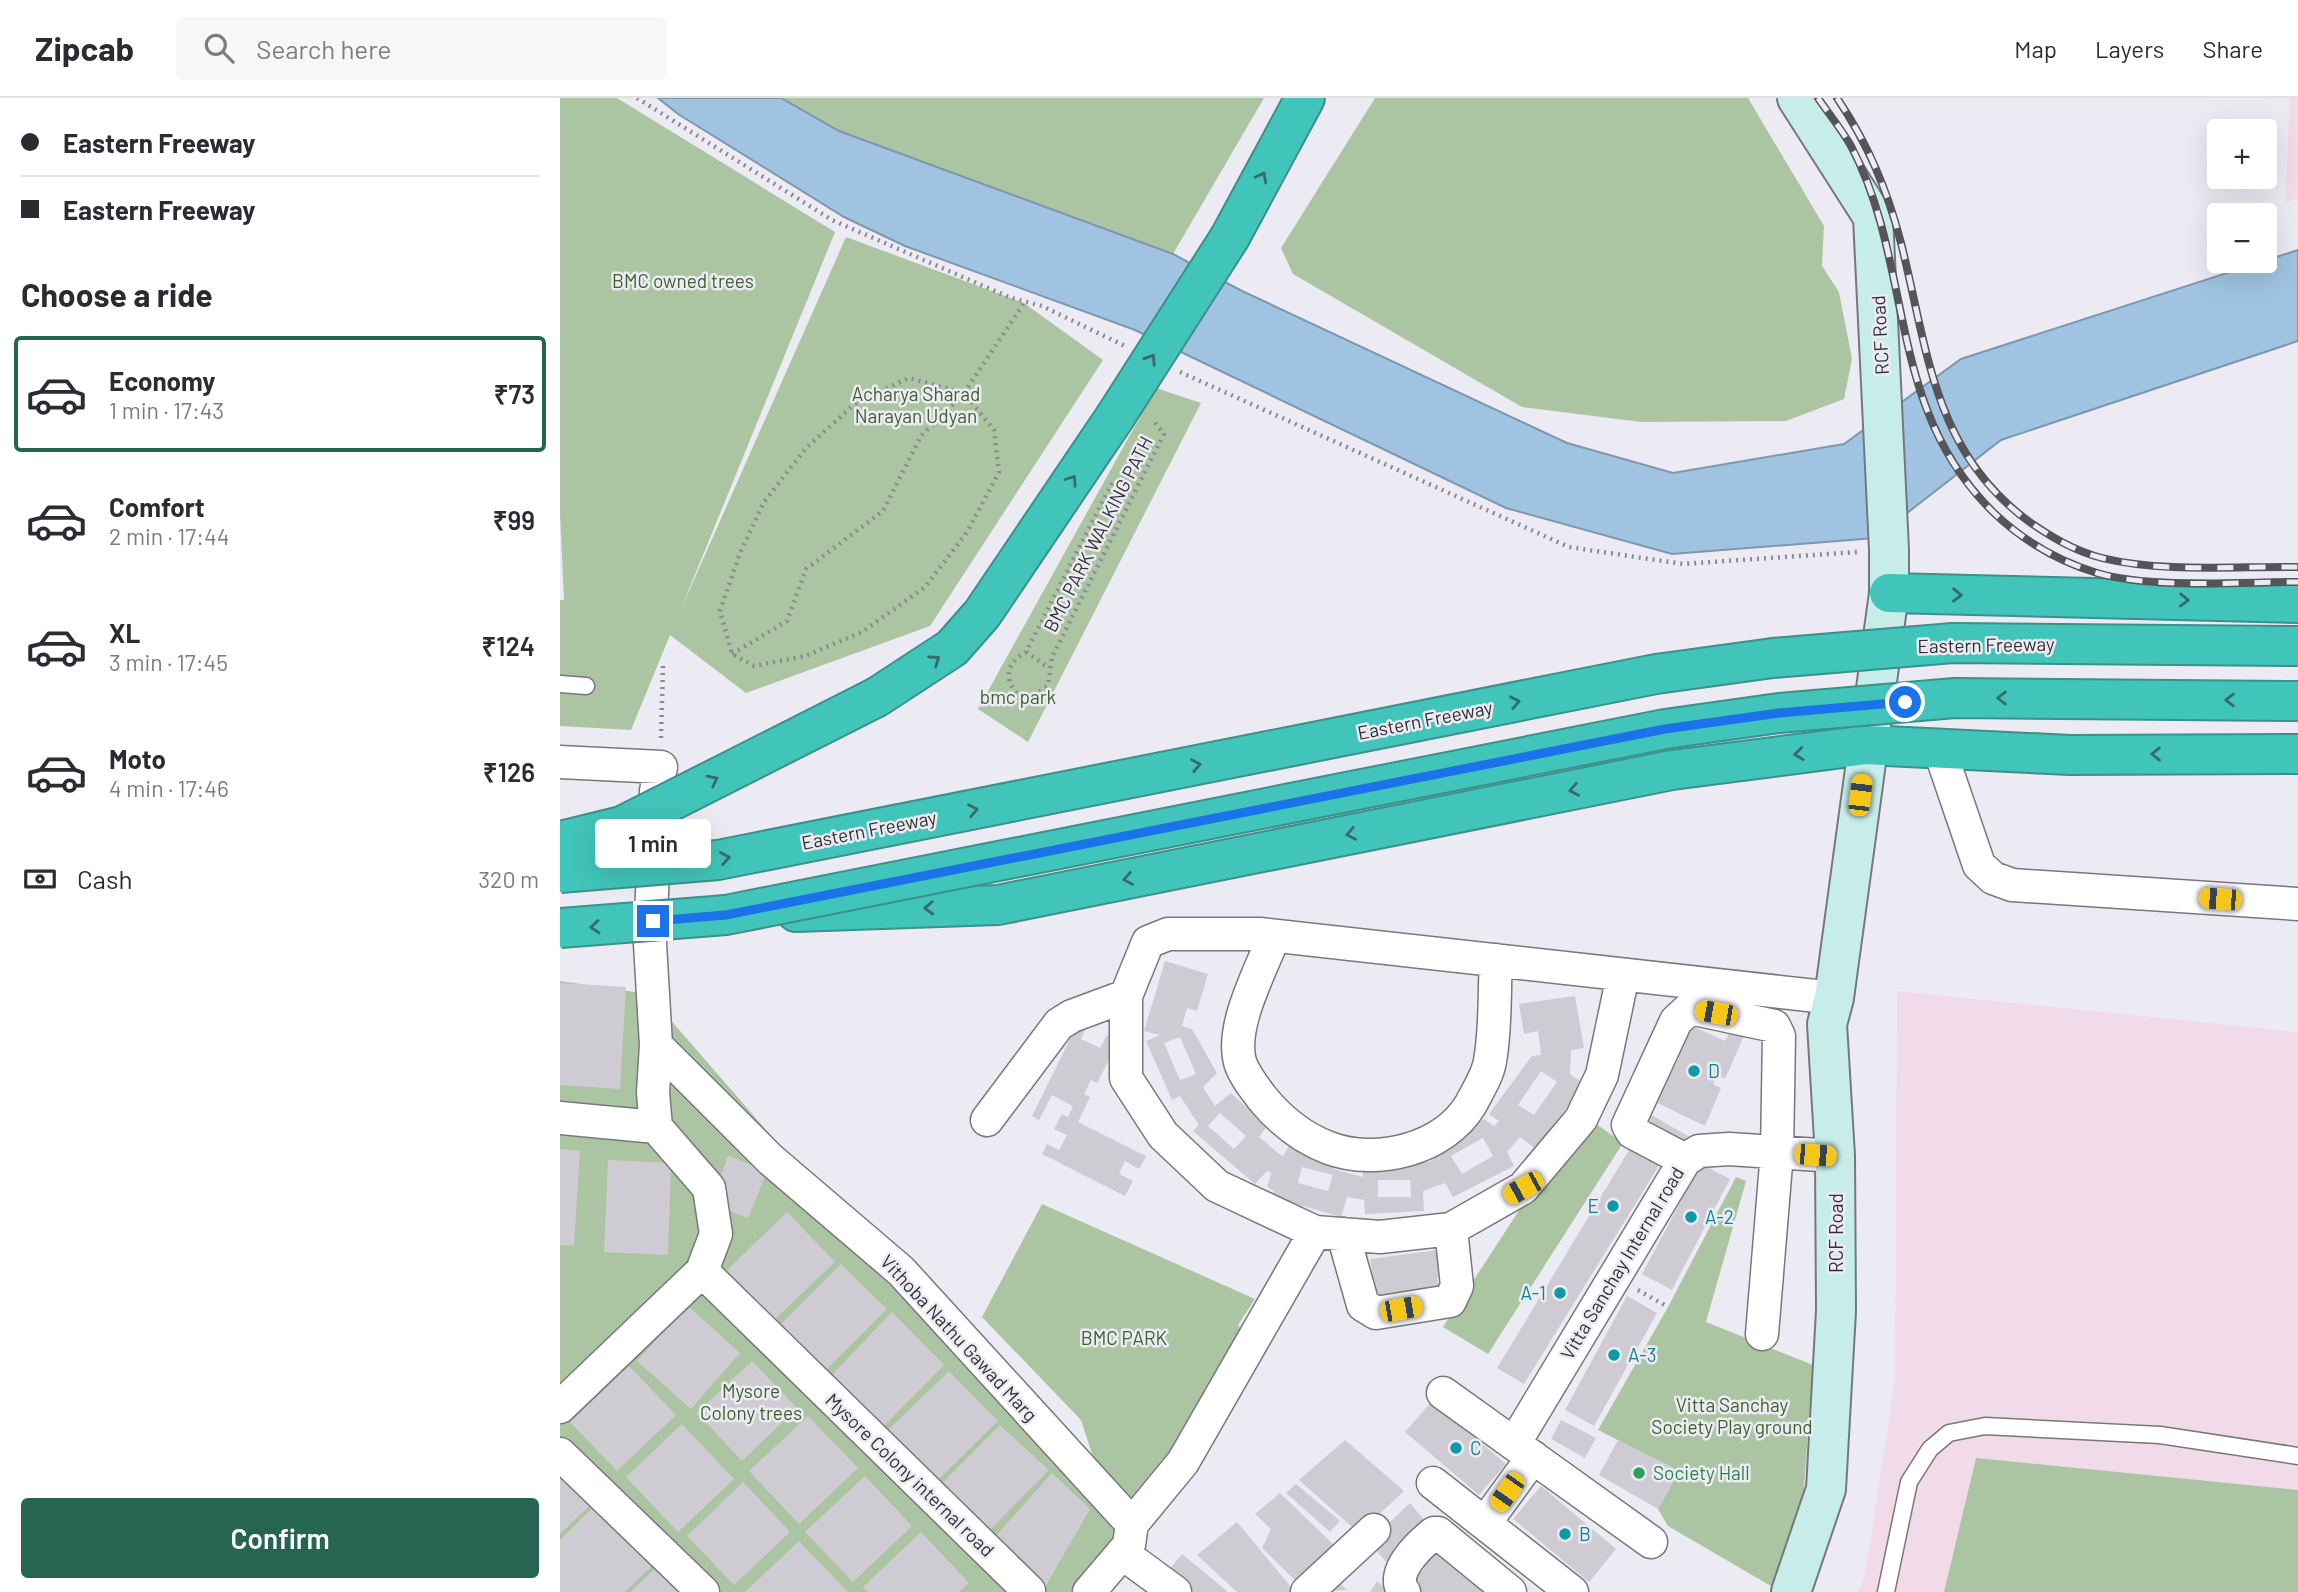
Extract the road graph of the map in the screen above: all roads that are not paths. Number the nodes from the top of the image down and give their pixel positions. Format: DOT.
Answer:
graph roads {
  1 [pos="1305,98"];
  2 [pos="1797,98"];
  3 [pos="1889,593"];
  4 [pos="2298,603"];
  5 [pos="2298,646"];
  6 [pos="560,684"];
  7 [pos="586,686"];
  8 [pos="2298,701"];
  9 [pos="1866,745"];
  10 [pos="1939,748"];
  11 [pos="2298,754"];
  12 [pos="560,762"];
  13 [pos="560,841"];
  14 [pos="560,873"];
  15 [pos="2298,904"];
  16 [pos="726,915"];
  17 [pos="560,928"];
  18 [pos="1274,936"];
  19 [pos="1496,960"];
  20 [pos="1623,975"];
  21 [pos="1126,996"];
  22 [pos="1834,998"];
  23 [pos="656,1045"];
  24 [pos="560,1118"];
  25 [pos="987,1120"];
  26 [pos="656,1127"];
  27 [pos="1777,1152"];
  28 [pos="1835,1156"];
  29 [pos="1685,1160"];
  30 [pos="1451,1229"];
  31 [pos="1329,1233"];
  32 [pos="702,1271"];
  33 [pos="1762,1334"];
  34 [pos="1443,1393"];
  35 [pos="560,1408"];
  36 [pos="1523,1450"];
  37 [pos="560,1454"];
  38 [pos="2298,1456"];
  39 [pos="1433,1483"];
  40 [pos="1485,1523"];
  41 [pos="1374,1530"];
  42 [pos="1127,1539"];
  43 [pos="1651,1542"];
  44 [pos="1028,1591"];
  45 [pos="703,1592"];
  46 [pos="1089,1592"];
  47 [pos="1175,1592"];
  48 [pos="1307,1592"];
  49 [pos="1404,1592"];
  50 [pos="1510,1592"];
  51 [pos="1572,1592"];
  52 [pos="1791,1592"];
  53 [pos="1886,1592"];
  13 -- 1 [label="highway, one-way, bridge"];
  2 -- 3 [label="street, RCF Road"];
  3 -- 4 [label="highway, one-way"];
  3 -- 9 [label="street, RCF Road"];
  14 -- 5 [label="highway, Eastern Freeway, one-way, bridge"];
  6 -- 7 [label="lane"];
  8 -- 16 [label="highway, one-way, bridge"];
  9 -- 10 [label="highway"];
  9 -- 16 [label="highway, one-way, bridge"];
  9 -- 22 [label="street, RCF Road"];
  11 -- 10 [label="highway, one-way"];
  10 -- 15 [label="street"];
  12 -- 23 [label="street"];
  16 -- 17 [label="highway, one-way, bridge"];
  18 -- 19 [label="street"];
  18 -- 19 [label="street"];
  18 -- 21 [label="street"];
  19 -- 20 [label="street"];
  20 -- 22 [label="street"];
  20 -- 30 [label="street"];
  21 -- 25 [label="street"];
  21 -- 31 [label="street"];
  22 -- 28 [label="street, RCF Road"];
  23 -- 26 [label="street"];
  23 -- 42 [label="street, Vithoba Nathu Gawad Marg"];
  24 -- 26 [label="street"];
  26 -- 32 [label="street"];
  27 -- 28 [label="street, Vitta Sanchay Internal road"];
  27 -- 29 [label="street, Vitta Sanchay Internal road"];
  27 -- 29 [label="street"];
  27 -- 33 [label="street"];
  28 -- 52 [label="street, RCF Road"];
  29 -- 36 [label="street, Vitta Sanchay Internal road"];
  30 -- 31 [label="street"];
  30 -- 31 [label="street"];
  31 -- 42 [label="street"];
  32 -- 35 [label="street"];
  32 -- 44 [label="street, Mysore Colony internal road"];
  34 -- 36 [label="street"];
  36 -- 40 [label="street, Vitta Sanchay Internal road"];
  36 -- 43 [label="street"];
  37 -- 45 [label="street"];
  38 -- 53 [label="lane"];
  39 -- 40 [label="street"];
  40 -- 51 [label="street"];
  41 -- 48 [label="street"];
  42 -- 46 [label="street"];
  42 -- 47 [label="street, Vithoba Nathu Gawad Marg"];
  49 -- 50 [label="street"];
}
